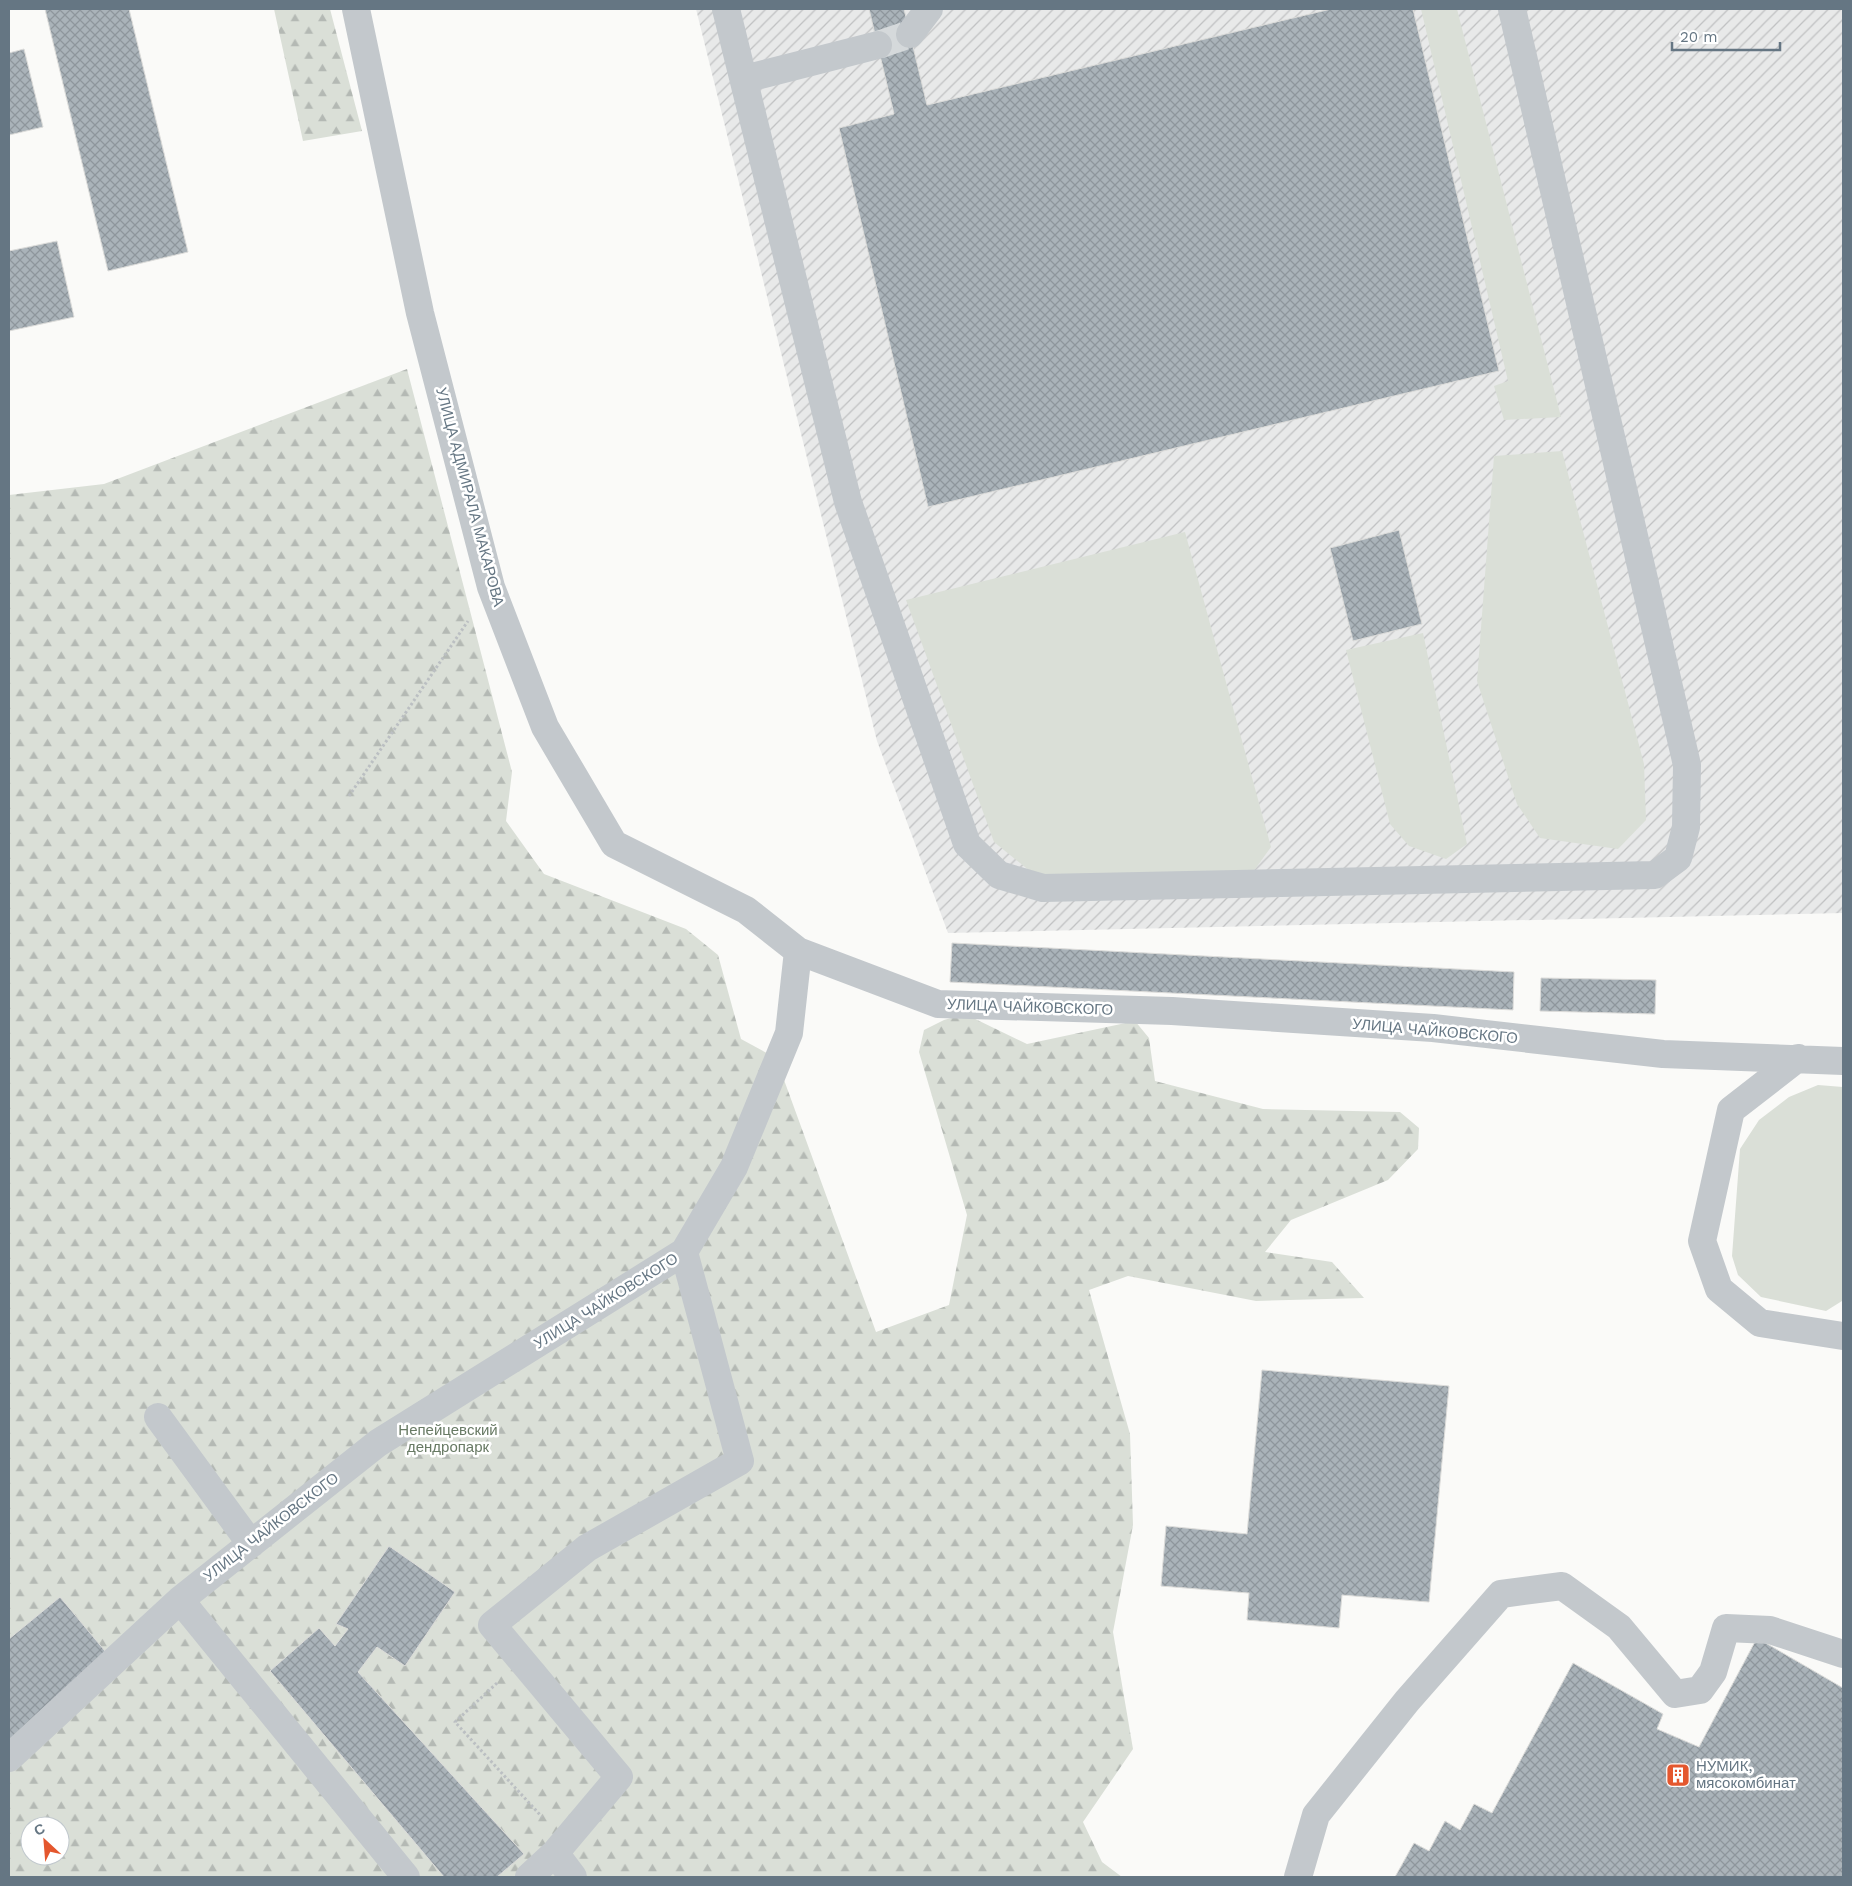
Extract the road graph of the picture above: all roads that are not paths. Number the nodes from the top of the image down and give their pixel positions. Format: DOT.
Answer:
graph roads {
  1 [pos="356,9"];
  2 [pos="726,9"];
  3 [pos="929,9"];
  4 [pos="1512,9"];
  5 [pos="910,34"];
  6 [pos="878,45"];
  7 [pos="744,79"];
  8 [pos="798,951"];
  9 [pos="1798,1058"];
  10 [pos="1843,1061"];
  11 [pos="684,1252"];
  12 [pos="1843,1336"];
  13 [pos="158,1417"];
  14 [pos="251,1544"];
  15 [pos="180,1600"];
  16 [pos="1843,1654"];
  17 [pos="9,1758"];
  18 [pos="560,1847"];
  19 [pos="406,1877"];
  20 [pos="529,1877"];
  21 [pos="573,1877"];
  22 [pos="1298,1877"];
  1 -- 8 [label="street, УЛИЦА АДМИРАЛА МАКАРОВА"];
  2 -- 7 [label="street"];
  3 -- 5 [label="street"];
  4 -- 7 [label="street"];
  6 -- 7 [label="street"];
  8 -- 9 [label="street, УЛИЦА ЧАЙКОВСКОГО"];
  8 -- 11 [label="street, УЛИЦА ЧАЙКОВСКОГО"];
  9 -- 10 [label="street, УЛИЦА ЧАЙКОВСКОГО"];
  9 -- 12 [label="street"];
  11 -- 14 [label="street, УЛИЦА ЧАЙКОВСКОГО"];
  11 -- 18 [label="street"];
  13 -- 14 [label="street"];
  14 -- 15 [label="street, УЛИЦА ЧАЙКОВСКОГО"];
  15 -- 17 [label="street, УЛИЦА ЧАЙКОВСКОГО"];
  15 -- 19 [label="street"];
  16 -- 22 [label="street"];
  18 -- 20 [label="street"];
  18 -- 21 [label="street"];
}
